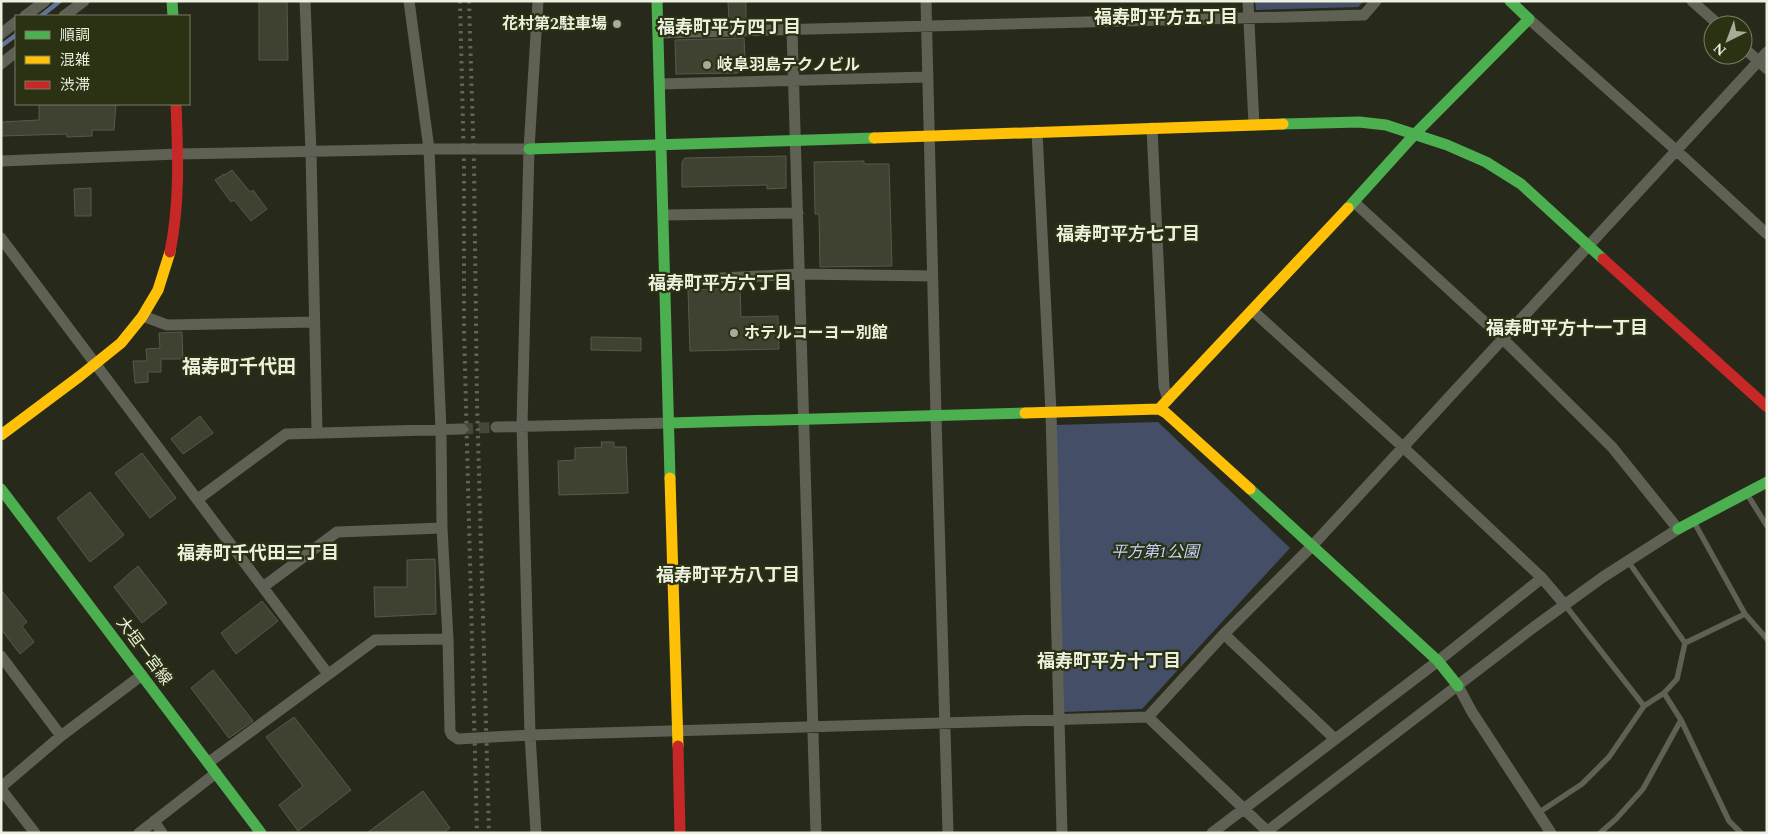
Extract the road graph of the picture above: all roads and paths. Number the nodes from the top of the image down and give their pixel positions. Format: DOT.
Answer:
graph roads {
  1 [pos="45,1"];
  2 [pos="84,1"];
  3 [pos="172,1"];
  4 [pos="305,1"];
  5 [pos="409,1"];
  6 [pos="538,1"];
  7 [pos="657,1"];
  8 [pos="926,1"];
  9 [pos="1248,1"];
  10 [pos="1376,1"];
  11 [pos="1510,1"];
  12 [pos="1692,1"];
  13 [pos="26,15"];
  14 [pos="65,15"];
  15 [pos="173,15"];
  16 [pos="1708,15"];
  17 [pos="1248,18"];
  18 [pos="1530,19"];
  19 [pos="15,23"];
  20 [pos="927,28"];
  21 [pos="792,30"];
  22 [pos="658,33"];
  23 [pos="1,34"];
  24 [pos="15,53"];
  25 [pos="1753,54"];
  26 [pos="1764,61"];
  27 [pos="1,64"];
  28 [pos="928,77"];
  29 [pos="794,80"];
  30 [pos="660,84"];
  31 [pos="176,105"];
  32 [pos="1254,124"];
  33 [pos="1152,128"];
  34 [pos="1037,132"];
  35 [pos="930,135"];
  36 [pos="1414,135"];
  37 [pos="796,140"];
  38 [pos="662,144"];
  39 [pos="429,149"];
  40 [pos="529,149"];
  41 [pos="1678,151"];
  42 [pos="311,152"];
  43 [pos="178,154"];
  44 [pos="1,161"];
  45 [pos="1354,202"];
  46 [pos="798,213"];
  47 [pos="664,215"];
  48 [pos="1767,234"];
  49 [pos="1,238"];
  50 [pos="1590,246"];
  51 [pos="800,274"];
  52 [pos="932,276"];
  53 [pos="666,281"];
  54 [pos="1253,311"];
  55 [pos="144,316"];
  56 [pos="313,322"];
  57 [pos="1502,338"];
  58 [pos="96,364"];
  59 [pos="1168,400"];
  60 [pos="1767,407"];
  61 [pos="1159,409"];
  62 [pos="1051,412"];
  63 [pos="936,416"];
  64 [pos="804,419"];
  65 [pos="670,423"];
  66 [pos="522,425"];
  67 [pos="496,427"];
  68 [pos="462,429"];
  69 [pos="441,430"];
  70 [pos="316,432"];
  71 [pos="1,435"];
  72 [pos="1403,447"];
  73 [pos="1767,482"];
  74 [pos="1,489"];
  75 [pos="1746,493"];
  76 [pos="198,499"];
  77 [pos="1693,520"];
  78 [pos="1767,526"];
  79 [pos="442,528"];
  80 [pos="1678,529"];
  81 [pos="1312,546"];
  82 [pos="1628,561"];
  83 [pos="1542,578"];
  84 [pos="263,587"];
  85 [pos="1565,605"];
  86 [pos="1745,614"];
  87 [pos="1224,634"];
  88 [pos="1766,636"];
  89 [pos="448,639"];
  90 [pos="1685,643"];
  91 [pos="1,656"];
  92 [pos="1438,661"];
  93 [pos="142,674"];
  94 [pos="328,674"];
  95 [pos="1458,686"];
  96 [pos="1664,693"];
  97 [pos="1644,706"];
  98 [pos="1148,717"];
  99 [pos="1058,719"];
  100 [pos="1681,720"];
  101 [pos="946,723"];
  102 [pos="813,727"];
  103 [pos="678,731"];
  104 [pos="530,735"];
  105 [pos="62,736"];
  106 [pos="1335,740"];
  107 [pos="208,763"];
  108 [pos="216,773"];
  109 [pos="1,788"];
  110 [pos="1244,809"];
  111 [pos="1538,813"];
  112 [pos="154,821"];
  113 [pos="1266,832"];
  114 [pos="35,833"];
  115 [pos="139,833"];
  116 [pos="162,833"];
  117 [pos="261,833"];
  118 [pos="536,833"];
  119 [pos="680,833"];
  120 [pos="816,833"];
  121 [pos="948,833"];
  122 [pos="1062,833"];
  123 [pos="1212,833"];
  124 [pos="1551,833"];
  125 [pos="1600,833"];
  126 [pos="1741,833"];
  1 -- 13 [label="street"];
  2 -- 14 [label="street"];
  3 -- 15 [label="street"];
  4 -- 42 [label="street"];
  5 -- 39 [label="street"];
  6 -- 40 [label="street"];
  7 -- 22 [label="street"];
  8 -- 20 [label="street"];
  9 -- 17 [label="street"];
  10 -- 17 [label="street"];
  11 -- 18 [label="street"];
  12 -- 16 [label="street"];
  17 -- 20 [label="street"];
  17 -- 32 [label="street"];
  18 -- 36 [label="street"];
  18 -- 41 [label="street"];
  19 -- 23 [label="street"];
  20 -- 21 [label="street"];
  20 -- 28 [label="street"];
  21 -- 22 [label="street"];
  21 -- 29 [label="street"];
  22 -- 30 [label="street"];
  24 -- 27 [label="street"];
  25 -- 26 [label="street"];
  26 -- 41 [label="street"];
  28 -- 29 [label="street"];
  28 -- 35 [label="street"];
  29 -- 30 [label="street"];
  29 -- 37 [label="street"];
  30 -- 38 [label="street"];
  31 -- 43 [label="street"];
  32 -- 33 [label="street"];
  32 -- 36 [label="street"];
  33 -- 34 [label="street"];
  33 -- 59 [label="street"];
  34 -- 35 [label="street"];
  34 -- 62 [label="street"];
  35 -- 37 [label="street"];
  35 -- 52 [label="street"];
  36 -- 45 [label="street"];
  36 -- 50 [label="street"];
  37 -- 38 [label="street"];
  37 -- 46 [label="street"];
  38 -- 40 [label="street"];
  38 -- 47 [label="street"];
  39 -- 40 [label="street"];
  39 -- 42 [label="street"];
  39 -- 69 [label="street"];
  40 -- 66 [label="street"];
  41 -- 48 [label="street"];
  41 -- 50 [label="street"];
  42 -- 43 [label="street"];
  42 -- 56 [label="street"];
  43 -- 44 [label="street"];
  43 -- 55 [label="street"];
  45 -- 54 [label="street"];
  45 -- 57 [label="street"];
  46 -- 47 [label="street"];
  46 -- 51 [label="street"];
  47 -- 53 [label="street"];
  49 -- 58 [label="street"];
  50 -- 57 [label="street"];
  50 -- 60 [label="street"];
  51 -- 52 [label="street"];
  51 -- 53 [label="street"];
  51 -- 64 [label="street"];
  52 -- 63 [label="street"];
  53 -- 65 [label="street"];
  54 -- 59 [label="street"];
  54 -- 72 [label="street"];
  55 -- 56 [label="street"];
  55 -- 58 [label="street"];
  56 -- 70 [label="street"];
  57 -- 72 [label="street"];
  57 -- 80 [label="street"];
  58 -- 71 [label="street"];
  58 -- 76 [label="street"];
  59 -- 61 [label="street"];
  61 -- 62 [label="street"];
  61 -- 81 [label="street"];
  62 -- 63 [label="street"];
  62 -- 99 [label="street"];
  63 -- 64 [label="street"];
  63 -- 101 [label="street"];
  64 -- 65 [label="street"];
  64 -- 102 [label="street"];
  65 -- 66 [label="street"];
  65 -- 103 [label="street"];
  66 -- 67 [label="street"];
  66 -- 104 [label="street"];
  68 -- 69 [label="street"];
  69 -- 70 [label="street"];
  69 -- 79 [label="street"];
  70 -- 76 [label="street"];
  72 -- 81 [label="street"];
  72 -- 83 [label="street"];
  73 -- 75 [label="street"];
  74 -- 93 [label="street, 大垣一宮線"];
  75 -- 77 [label="street"];
  75 -- 78 [label="lane"];
  76 -- 84 [label="street"];
  77 -- 80 [label="street"];
  77 -- 86 [label="lane"];
  79 -- 84 [label="street"];
  79 -- 89 [label="street"];
  80 -- 82 [label="street"];
  81 -- 87 [label="street"];
  81 -- 92 [label="street"];
  82 -- 85 [label="street"];
  82 -- 90 [label="lane"];
  83 -- 85 [label="street"];
  83 -- 92 [label="street"];
  84 -- 94 [label="street"];
  85 -- 95 [label="street"];
  85 -- 97 [label="lane"];
  86 -- 88 [label="lane"];
  86 -- 90 [label="lane"];
  87 -- 98 [label="street"];
  87 -- 106 [label="street"];
  89 -- 94 [label="street"];
  89 -- 104 [label="street"];
  90 -- 96 [label="lane"];
  91 -- 105 [label="street"];
  92 -- 95 [label="street"];
  92 -- 106 [label="street"];
  93 -- 105 [label="street"];
  93 -- 107 [label="street, 大垣一宮線"];
  94 -- 107 [label="street"];
  95 -- 111 [label="street"];
  95 -- 113 [label="street"];
  96 -- 97 [label="lane"];
  96 -- 100 [label="lane"];
  97 -- 111 [label="lane"];
  98 -- 99 [label="street"];
  98 -- 110 [label="street"];
  99 -- 101 [label="street"];
  99 -- 122 [label="street"];
  100 -- 125 [label="lane"];
  100 -- 126 [label="lane"];
  101 -- 102 [label="street"];
  101 -- 121 [label="street"];
  102 -- 103 [label="street"];
  102 -- 120 [label="street"];
  103 -- 104 [label="street"];
  103 -- 119 [label="street"];
  104 -- 118 [label="street"];
  105 -- 109 [label="street"];
  106 -- 110 [label="street"];
  107 -- 108 [label="street, 大垣一宮線"];
  108 -- 112 [label="street"];
  108 -- 117 [label="street, 大垣一宮線"];
  109 -- 114 [label="street"];
  110 -- 113 [label="street"];
  110 -- 123 [label="street"];
  111 -- 124 [label="street"];
  112 -- 115 [label="street"];
  112 -- 116 [label="street"];
}
